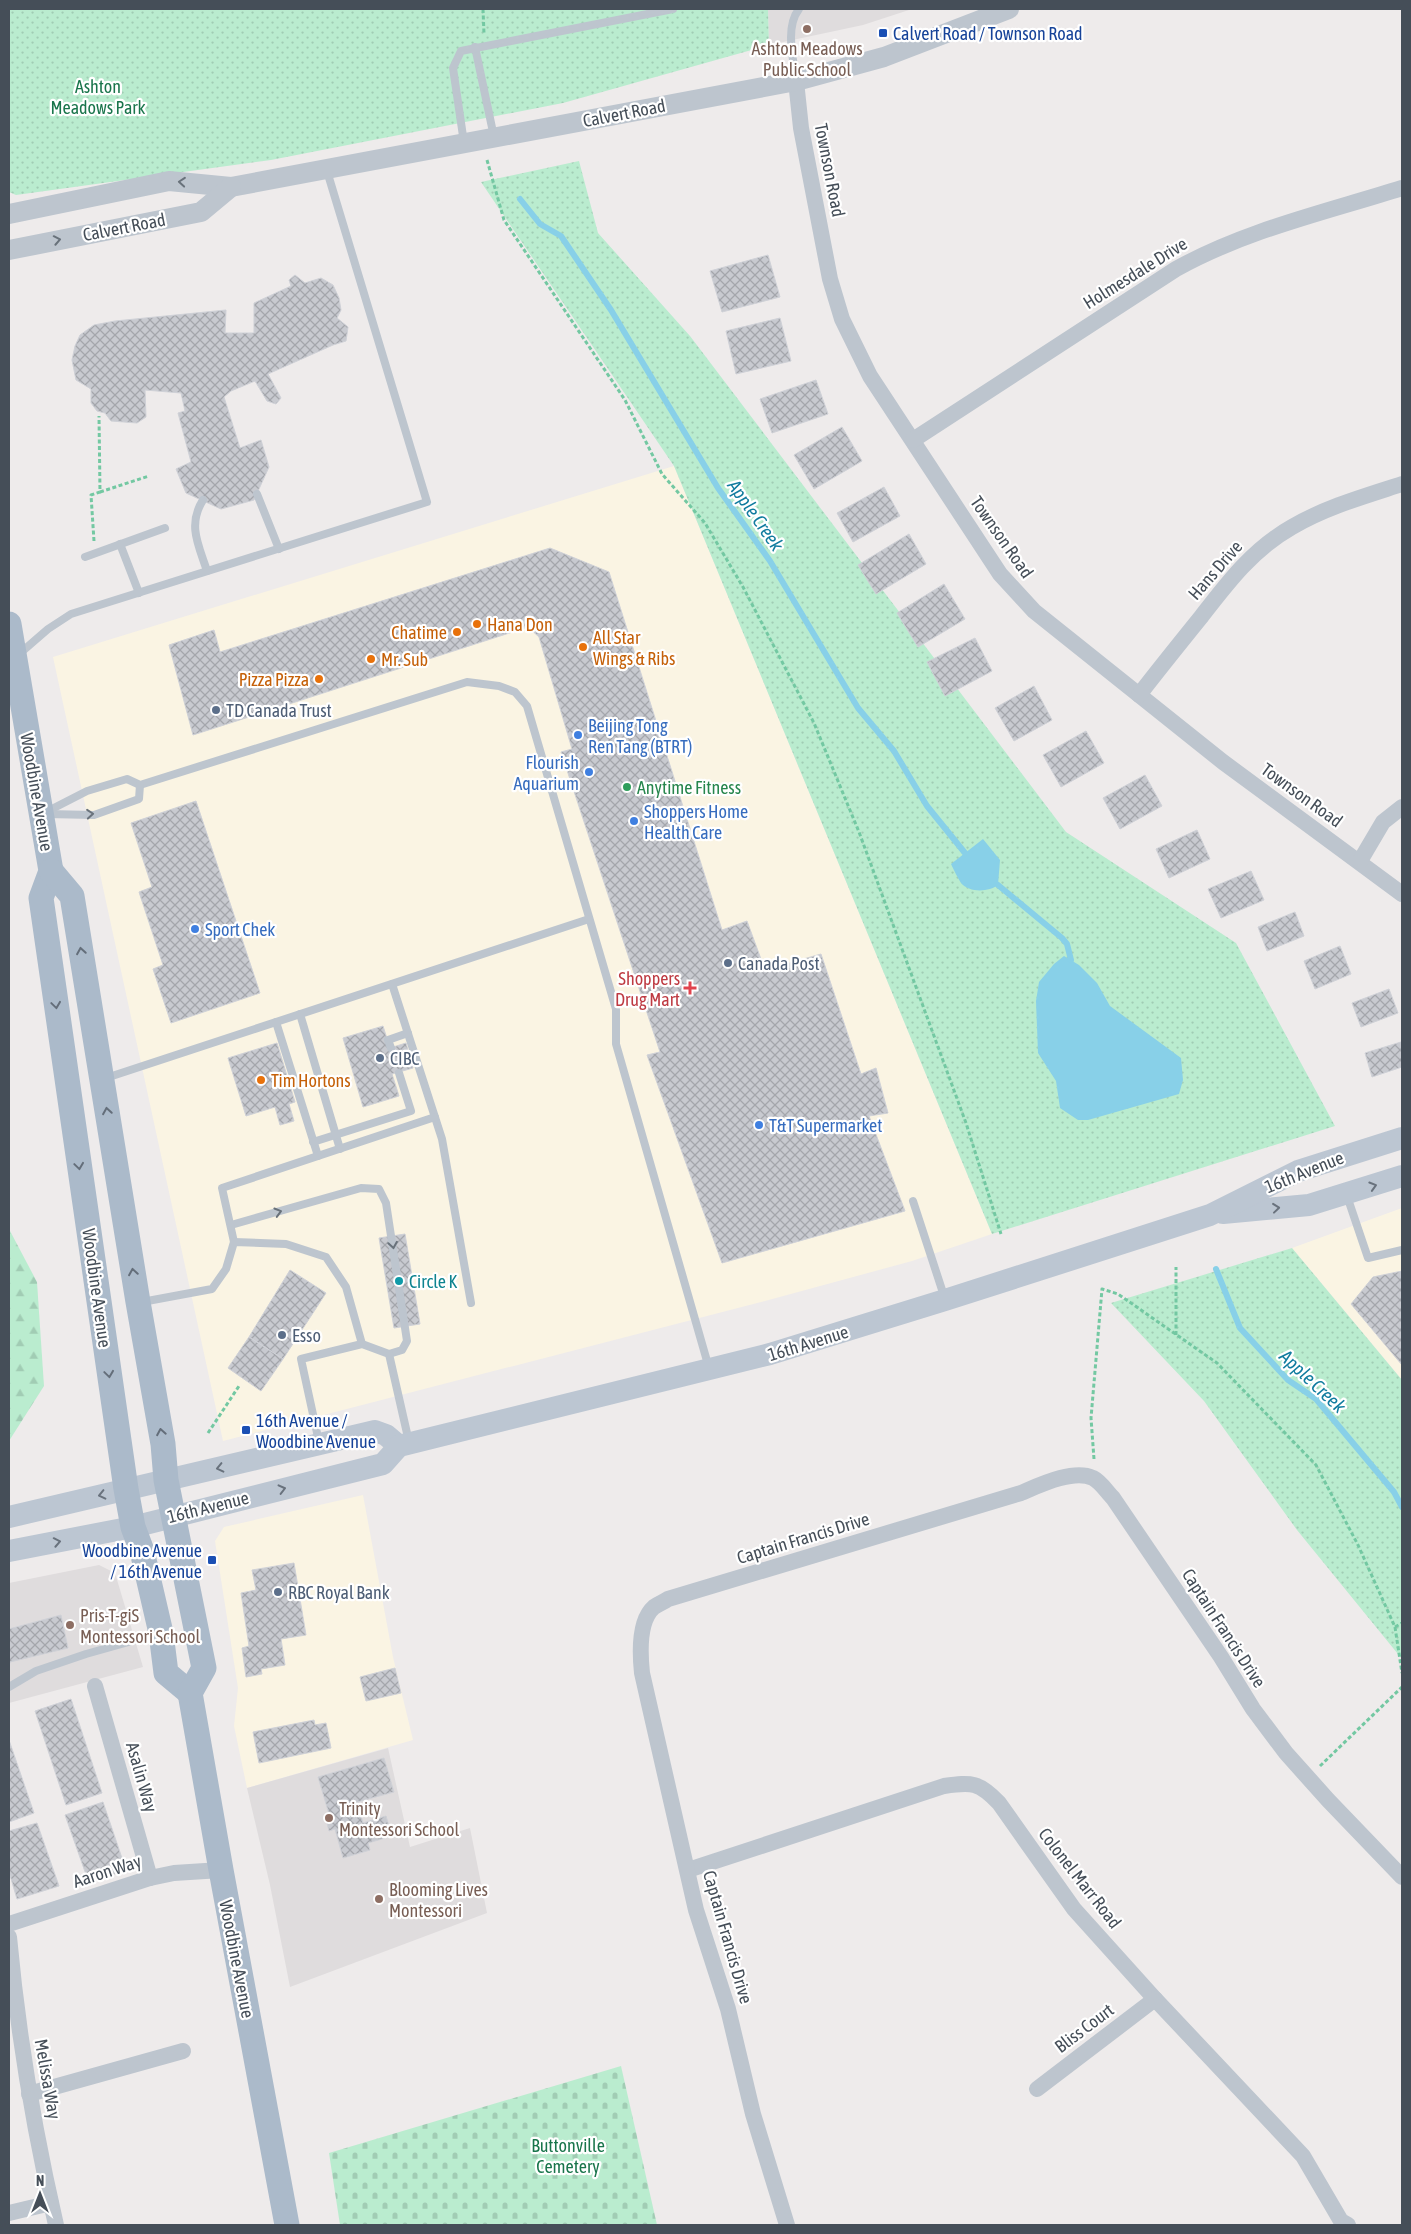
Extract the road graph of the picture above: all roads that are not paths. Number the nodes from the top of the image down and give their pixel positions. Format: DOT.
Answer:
graph roads {
  1 [pos="673,9"];
  2 [pos="800,9"];
  3 [pos="1009,9"];
  4 [pos="656,10"];
  5 [pos="475,47"];
  6 [pos="796,81"];
  7 [pos="480,140"];
  8 [pos="327,169"];
  9 [pos="231,187"];
  10 [pos="1402,188"];
  11 [pos="9,214"];
  12 [pos="9,250"];
  13 [pos="913,440"];
  14 [pos="1402,484"];
  15 [pos="257,494"];
  16 [pos="203,500"];
  17 [pos="166,528"];
  18 [pos="120,544"];
  19 [pos="279,548"];
  20 [pos="85,557"];
  21 [pos="207,571"];
  22 [pos="139,592"];
  23 [pos="9,624"];
  24 [pos="15,658"];
  25 [pos="1139,695"];
  26 [pos="140,785"];
  27 [pos="1402,807"];
  28 [pos="41,814"];
  29 [pos="1360,861"];
  30 [pos="51,871"];
  31 [pos="1402,894"];
  32 [pos="589,919"];
  33 [pos="392,984"];
  34 [pos="300,1014"];
  35 [pos="276,1022"];
  36 [pos="408,1034"];
  37 [pos="391,1048"];
  38 [pos="398,1073"];
  39 [pos="102,1079"];
  40 [pos="435,1117"];
  41 [pos="336,1135"];
  42 [pos="1402,1138"];
  43 [pos="313,1142"];
  44 [pos="340,1148"];
  45 [pos="318,1156"];
  46 [pos="1402,1176"];
  47 [pos="1346,1194"];
  48 [pos="913,1201"];
  49 [pos="1210,1215"];
  50 [pos="231,1225"];
  51 [pos="234,1242"];
  52 [pos="1402,1250"];
  53 [pos="946,1300"];
  54 [pos="138,1302"];
  55 [pos="471,1304"];
  56 [pos="362,1344"];
  57 [pos="389,1354"];
  58 [pos="710,1370"];
  59 [pos="320,1445"];
  60 [pos="404,1445"];
  61 [pos="166,1480"];
  62 [pos="126,1489"];
  63 [pos="174,1515"];
  64 [pos="9,1517"];
  65 [pos="133,1527"];
  66 [pos="9,1551"];
  67 [pos="161,1633"];
  68 [pos="95,1686"];
  69 [pos="9,1687"];
  70 [pos="190,1693"];
  71 [pos="220,1870"];
  72 [pos="688,1870"];
  73 [pos="1402,1877"];
  74 [pos="150,1878"];
  75 [pos="9,1924"];
  76 [pos="9,1937"];
  77 [pos="1155,1999"];
  78 [pos="12,2012"];
  79 [pos="183,2051"];
  80 [pos="1037,2089"];
  81 [pos="29,2094"];
  82 [pos="51,2204"];
  83 [pos="9,2213"];
  84 [pos="56,2225"];
  85 [pos="287,2225"];
  86 [pos="787,2225"];
  87 [pos="1348,2225"];
  1 -- 4 [label="lane"];
  2 -- 6 [label="lane"];
  3 -- 6 [label="street, Calvert Road"];
  4 -- 5 [label="lane"];
  5 -- 7 [label="lane"];
  5 -- 7 [label="lane"];
  6 -- 7 [label="street, Calvert Road"];
  6 -- 13 [label="street, Townson Road"];
  7 -- 8 [label="street, Calvert Road"];
  8 -- 9 [label="street, Calvert Road"];
  8 -- 19 [label="lane"];
  9 -- 11 [label="street, Calvert Road, one-way"];
  12 -- 9 [label="street, Calvert Road, one-way"];
  10 -- 13 [label="street, Holmesdale Drive"];
  13 -- 25 [label="street, Townson Road"];
  14 -- 25 [label="street, Hans Drive"];
  15 -- 19 [label="lane"];
  16 -- 21 [label="lane"];
  17 -- 18 [label="lane"];
  18 -- 20 [label="lane"];
  18 -- 22 [label="lane"];
  19 -- 21 [label="lane"];
  21 -- 22 [label="lane"];
  22 -- 24 [label="lane"];
  23 -- 24 [label="main road, Woodbine Avenue"];
  24 -- 28 [label="main road, Woodbine Avenue"];
  25 -- 29 [label="street, Townson Road"];
  26 -- 28 [label="lane"];
  28 -- 26 [label="lane, one-way"];
  26 -- 32 [label="lane"];
  27 -- 29 [label="street"];
  28 -- 30 [label="main road, Woodbine Avenue"];
  29 -- 31 [label="street, Townson Road"];
  39 -- 30 [label="main road, Woodbine Avenue, one-way"];
  30 -- 62 [label="main road, Woodbine Avenue, one-way"];
  32 -- 33 [label="lane"];
  32 -- 58 [label="lane"];
  33 -- 34 [label="lane"];
  33 -- 36 [label="lane"];
  34 -- 35 [label="lane"];
  34 -- 41 [label="lane"];
  35 -- 39 [label="lane"];
  35 -- 43 [label="lane"];
  36 -- 37 [label="lane"];
  36 -- 40 [label="lane"];
  38 -- 41 [label="lane"];
  54 -- 39 [label="main road, Woodbine Avenue, one-way"];
  40 -- 44 [label="lane"];
  40 -- 55 [label="lane"];
  41 -- 43 [label="lane"];
  41 -- 44 [label="lane"];
  42 -- 49 [label="main road, 16th Avenue"];
  43 -- 45 [label="lane"];
  44 -- 45 [label="lane"];
  45 -- 50 [label="lane"];
  47 -- 46 [label="main road, 16th Avenue, one-way"];
  49 -- 47 [label="main road, 16th Avenue, one-way"];
  47 -- 52 [label="lane"];
  48 -- 53 [label="lane"];
  49 -- 53 [label="main road, 16th Avenue"];
  50 -- 51 [label="lane"];
  50 -- 57 [label="lane, one-way"];
  51 -- 54 [label="lane"];
  51 -- 56 [label="lane"];
  53 -- 58 [label="main road, 16th Avenue"];
  61 -- 54 [label="main road, Woodbine Avenue, one-way"];
  56 -- 57 [label="lane"];
  56 -- 59 [label="lane"];
  57 -- 60 [label="lane"];
  58 -- 60 [label="main road, 16th Avenue"];
  59 -- 60 [label="main road, 16th Avenue"];
  59 -- 61 [label="main road, 16th Avenue, one-way"];
  63 -- 60 [label="main road, 16th Avenue, one-way"];
  61 -- 62 [label="main road, 16th Avenue"];
  61 -- 63 [label="main road, Woodbine Avenue"];
  62 -- 64 [label="main road, 16th Avenue, one-way"];
  62 -- 65 [label="main road, Woodbine Avenue"];
  63 -- 65 [label="main road, 16th Avenue"];
  63 -- 70 [label="main road, Woodbine Avenue"];
  66 -- 65 [label="main road, 16th Avenue, one-way"];
  65 -- 67 [label="main road, Woodbine Avenue"];
  67 -- 69 [label="lane"];
  67 -- 70 [label="main road, Woodbine Avenue"];
  68 -- 74 [label="street, Asalin Way"];
  70 -- 71 [label="main road, Woodbine Avenue"];
  71 -- 74 [label="street, Aaron Way"];
  71 -- 85 [label="main road, Woodbine Avenue"];
  72 -- 73 [label="street, Captain Francis Drive"];
  72 -- 77 [label="street, Colonel Marr Road"];
  72 -- 86 [label="street, Captain Francis Drive"];
  74 -- 75 [label="street, Aaron Way"];
  76 -- 78 [label="street, Melissa Way"];
  77 -- 80 [label="street, Bliss Court"];
  77 -- 87 [label="street, Colonel Marr Road"];
  78 -- 81 [label="street, Melissa Way"];
  79 -- 81 [label="street"];
  81 -- 82 [label="street, Melissa Way"];
  82 -- 83 [label="street"];
  82 -- 84 [label="street, Melissa Way"];
}
